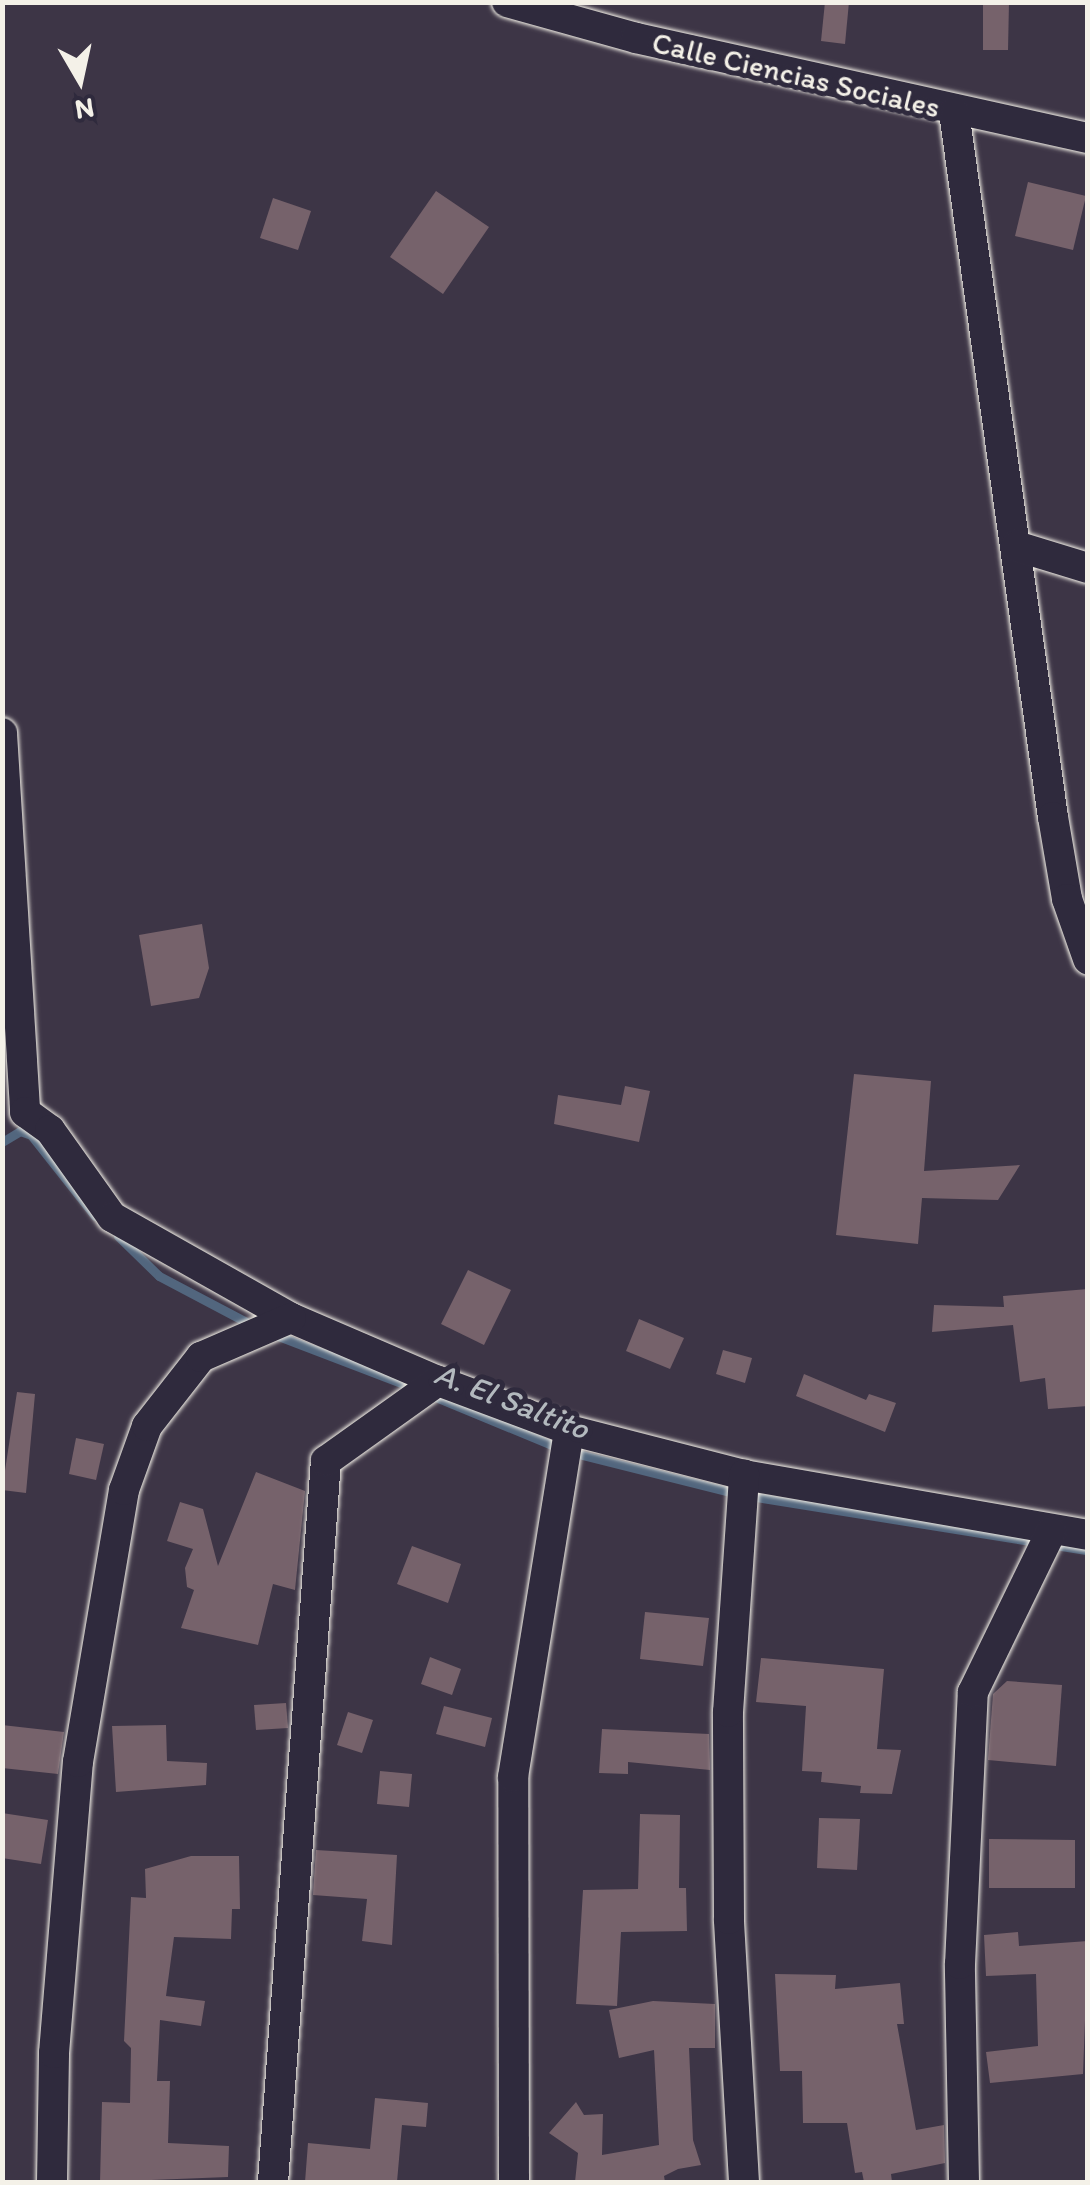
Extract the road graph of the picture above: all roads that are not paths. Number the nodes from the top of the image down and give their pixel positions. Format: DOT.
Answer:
graph roads {
  1 [pos="507,2"];
  2 [pos="954,112"];
  3 [pos="1088,138"];
  4 [pos="1016,546"];
  5 [pos="1088,568"];
  6 [pos="2,733"];
  7 [pos="1088,960"];
  8 [pos="14,1116"];
  9 [pos="291,1318"];
  10 [pos="438,1381"];
  11 [pos="569,1430"];
  12 [pos="744,1475"];
  13 [pos="1051,1532"];
  14 [pos="1088,1535"];
  15 [pos="52,2182"];
  16 [pos="273,2182"];
  17 [pos="514,2182"];
  18 [pos="744,2182"];
  19 [pos="964,2182"];
  1 -- 2 [label="street, Calle Ciencias Sociales"];
  2 -- 3 [label="street, Calle Ciencias Sociales"];
  2 -- 4 [label="street"];
  4 -- 5 [label="street"];
  4 -- 7 [label="street"];
  6 -- 8 [label="street"];
  8 -- 9 [label="street"];
  9 -- 10 [label="street"];
  9 -- 15 [label="street"];
  10 -- 11 [label="street"];
  10 -- 16 [label="street"];
  11 -- 12 [label="street"];
  11 -- 17 [label="street"];
  12 -- 13 [label="street"];
  12 -- 18 [label="street"];
  13 -- 14 [label="street"];
  13 -- 19 [label="street"];
}
